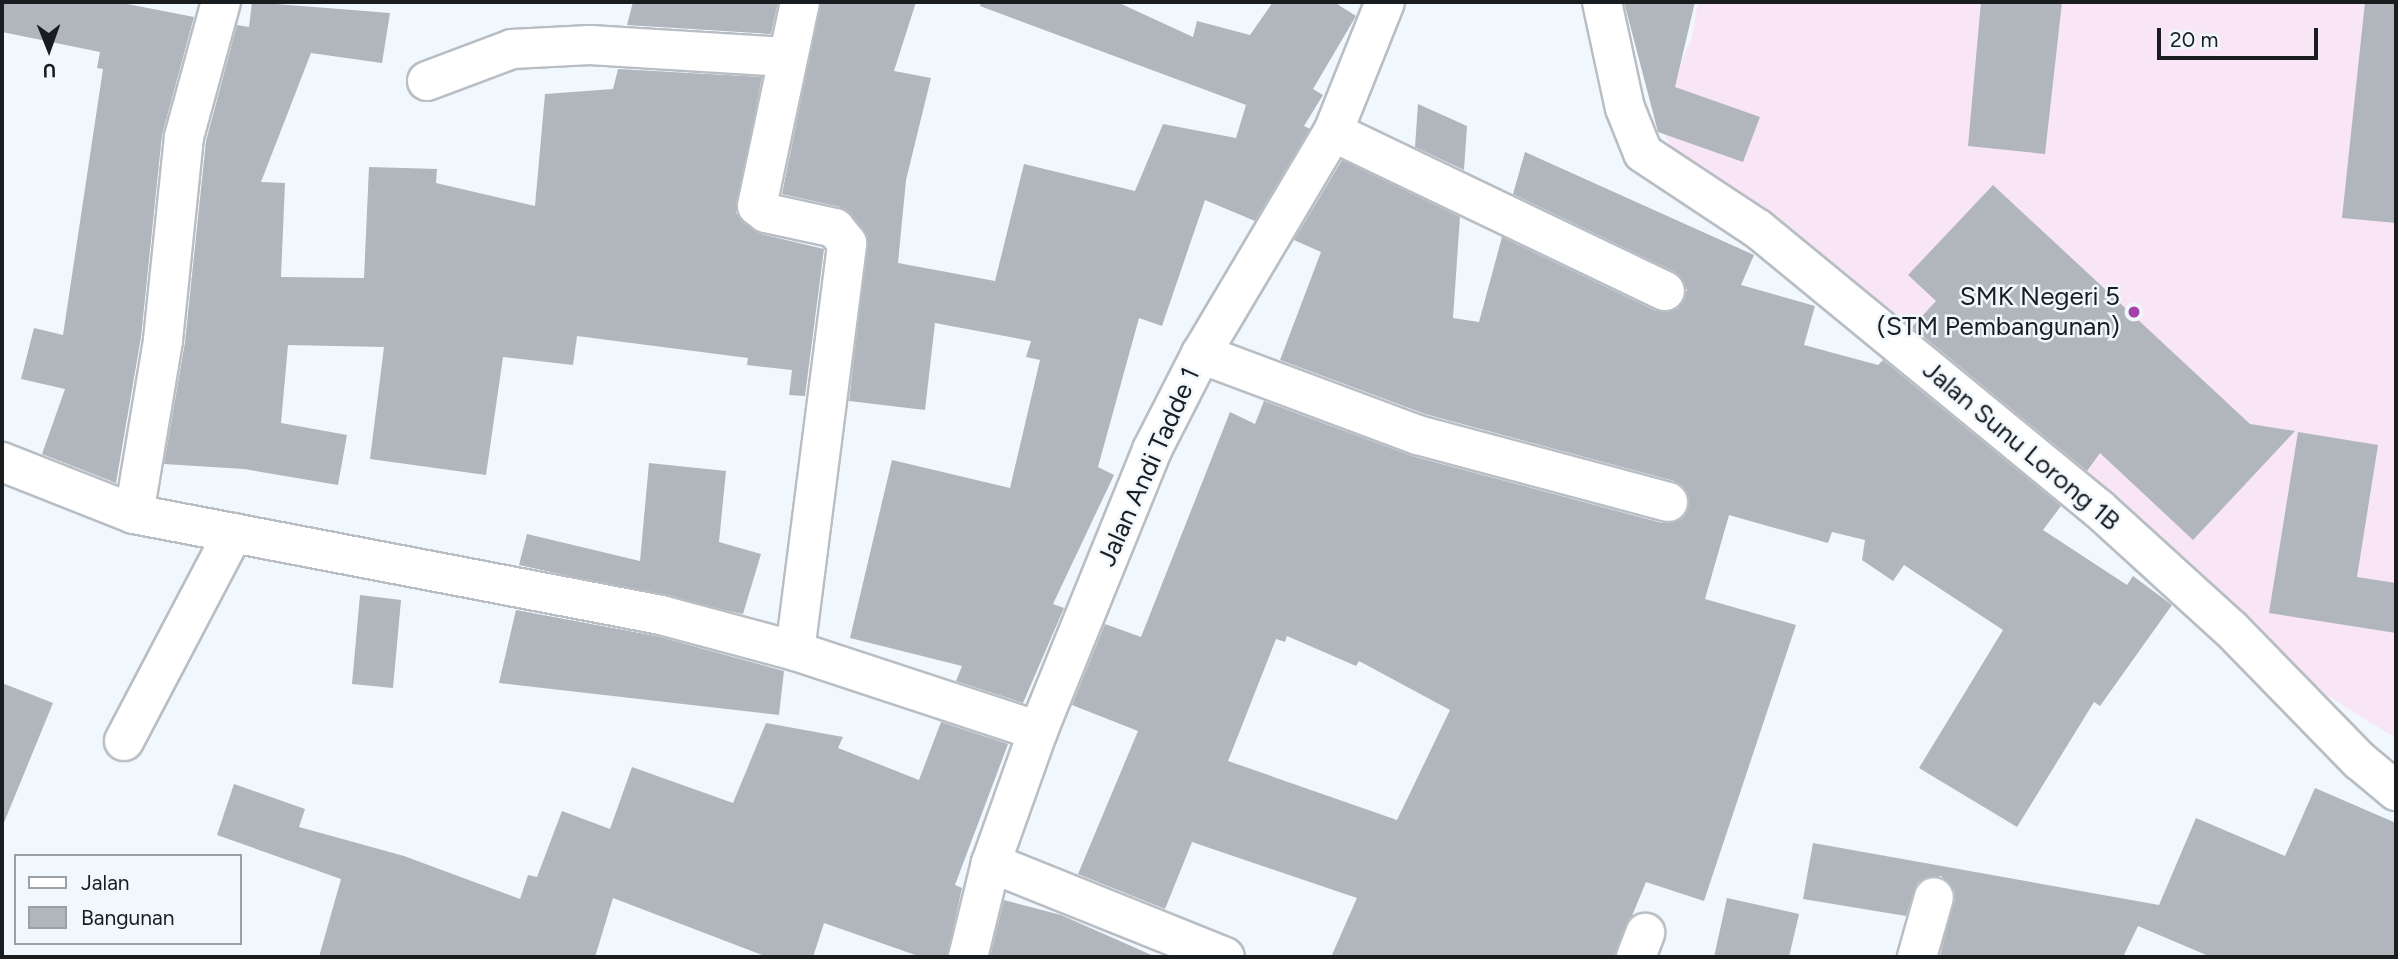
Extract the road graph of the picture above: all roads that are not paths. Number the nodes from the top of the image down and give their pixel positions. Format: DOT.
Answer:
graph roads {
  1 [pos="220,2"];
  2 [pos="800,2"];
  3 [pos="1385,2"];
  4 [pos="1602,2"];
  5 [pos="786,57"];
  6 [pos="426,81"];
  7 [pos="1333,132"];
  8 [pos="1665,290"];
  9 [pos="1200,354"];
  10 [pos="2,462"];
  11 [pos="1668,502"];
  12 [pos="134,514"];
  13 [pos="233,533"];
  14 [pos="795,651"];
  15 [pos="1038,731"];
  16 [pos="124,741"];
  17 [pos="2396,791"];
  18 [pos="991,863"];
  19 [pos="1934,897"];
  20 [pos="968,957"];
  21 [pos="1225,957"];
  22 [pos="1917,957"];
  1 -- 12 [label="street"];
  2 -- 5 [label="street"];
  3 -- 7 [label="street, Jalan Andi Tadde 1"];
  4 -- 17 [label="street, Jalan Sunu Lorong 1B"];
  5 -- 6 [label="street"];
  5 -- 14 [label="street"];
  7 -- 8 [label="street"];
  7 -- 9 [label="street, Jalan Andi Tadde 1"];
  9 -- 11 [label="street"];
  9 -- 15 [label="street, Jalan Andi Tadde 1"];
  10 -- 12 [label="street"];
  12 -- 13 [label="street"];
  13 -- 14 [label="street"];
  13 -- 16 [label="street"];
  14 -- 15 [label="street"];
  15 -- 18 [label="street, Jalan Andi Tadde 1"];
  18 -- 20 [label="street, Jalan Andi Tadde 1"];
  18 -- 21 [label="street"];
  19 -- 22 [label="street"];
}
